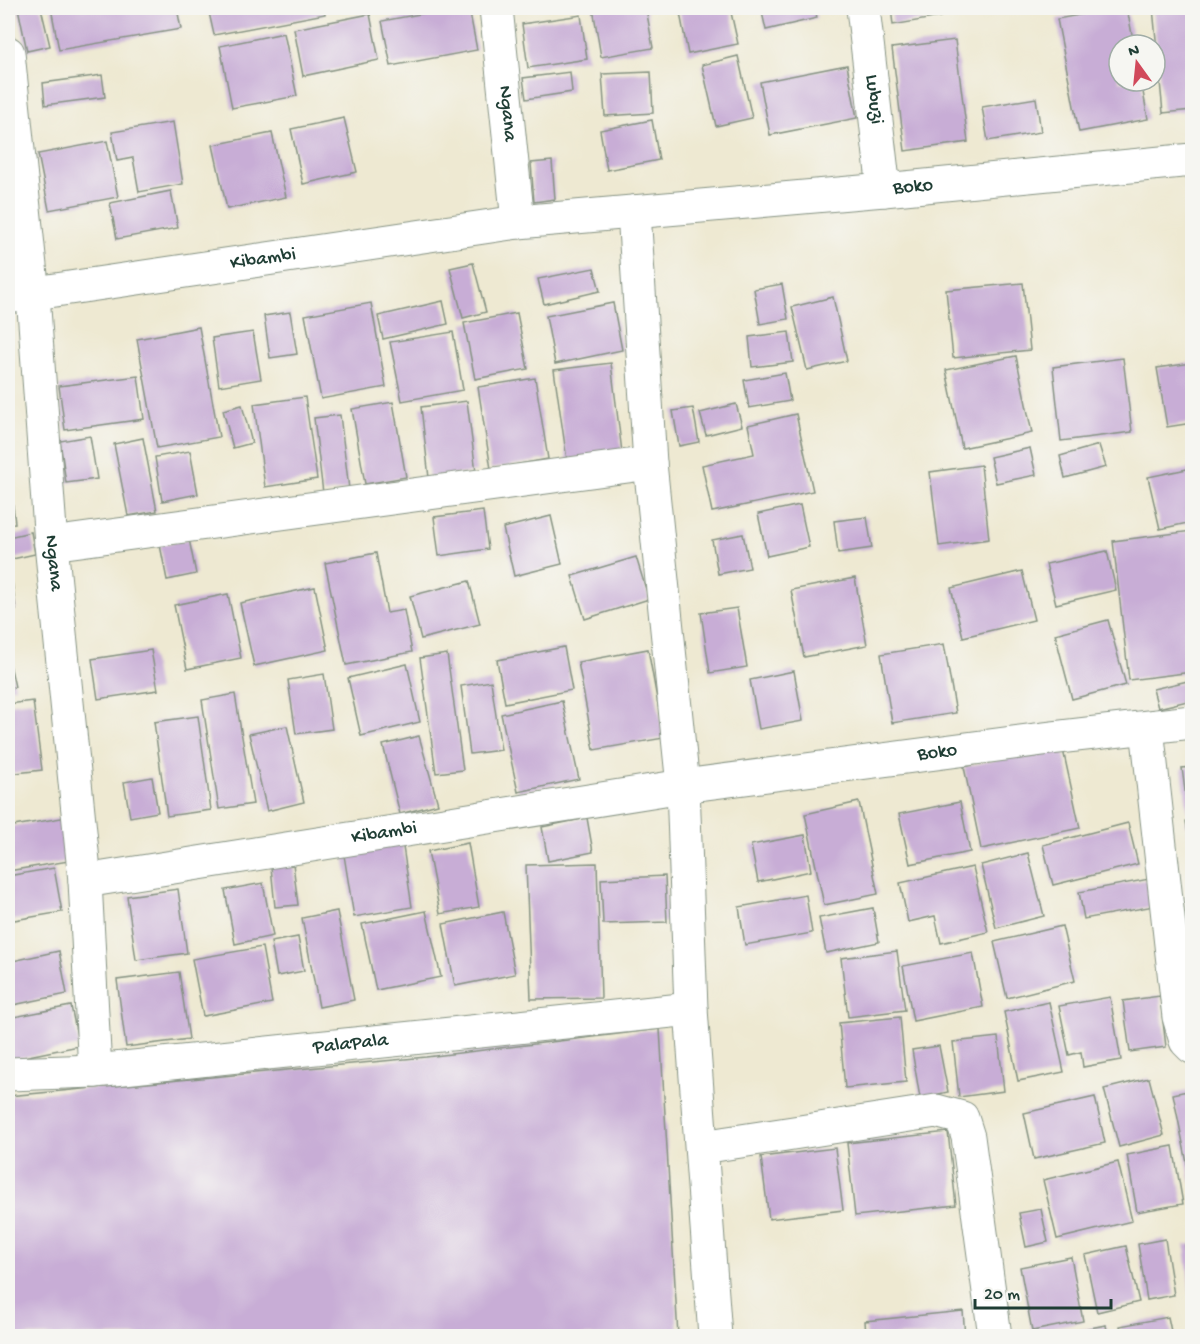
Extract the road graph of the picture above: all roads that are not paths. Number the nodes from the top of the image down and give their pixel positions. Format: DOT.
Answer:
graph roads {
  1 [pos="496,8"];
  2 [pos="863,8"];
  3 [pos="8,53"];
  4 [pos="1192,160"];
  5 [pos="885,190"];
  6 [pos="634,212"];
  7 [pos="518,222"];
  8 [pos="20,296"];
  9 [pos="650,463"];
  10 [pos="51,544"];
  11 [pos="1192,722"];
  12 [pos="1147,728"];
  13 [pos="683,786"];
  14 [pos="85,881"];
  15 [pos="691,1009"];
  16 [pos="1192,1047"];
  17 [pos="95,1071"];
  18 [pos="8,1074"];
  19 [pos="702,1147"];
  20 [pos="715,1336"];
  21 [pos="995,1336"];
  1 -- 7 [label="street, Ngana"];
  2 -- 5 [label="street, Lubuzi"];
  3 -- 8 [label="street, Ngana"];
  4 -- 5 [label="street, Boko"];
  5 -- 6 [label="street, Boko"];
  6 -- 7 [label="street, Boko"];
  6 -- 9 [label="street"];
  7 -- 8 [label="street, Kibambi"];
  8 -- 10 [label="street, Ngana"];
  9 -- 10 [label="street"];
  9 -- 13 [label="street"];
  10 -- 14 [label="street, Ngana"];
  11 -- 12 [label="street, Boko"];
  12 -- 13 [label="street, Boko"];
  12 -- 16 [label="street"];
  13 -- 14 [label="street, Kibambi"];
  13 -- 15 [label="street"];
  14 -- 17 [label="street, Ngana"];
  15 -- 17 [label="street, PalaPala"];
  15 -- 19 [label="street"];
  17 -- 18 [label="street, PalaPala"];
  19 -- 20 [label="street"];
  19 -- 21 [label="street"];
}
